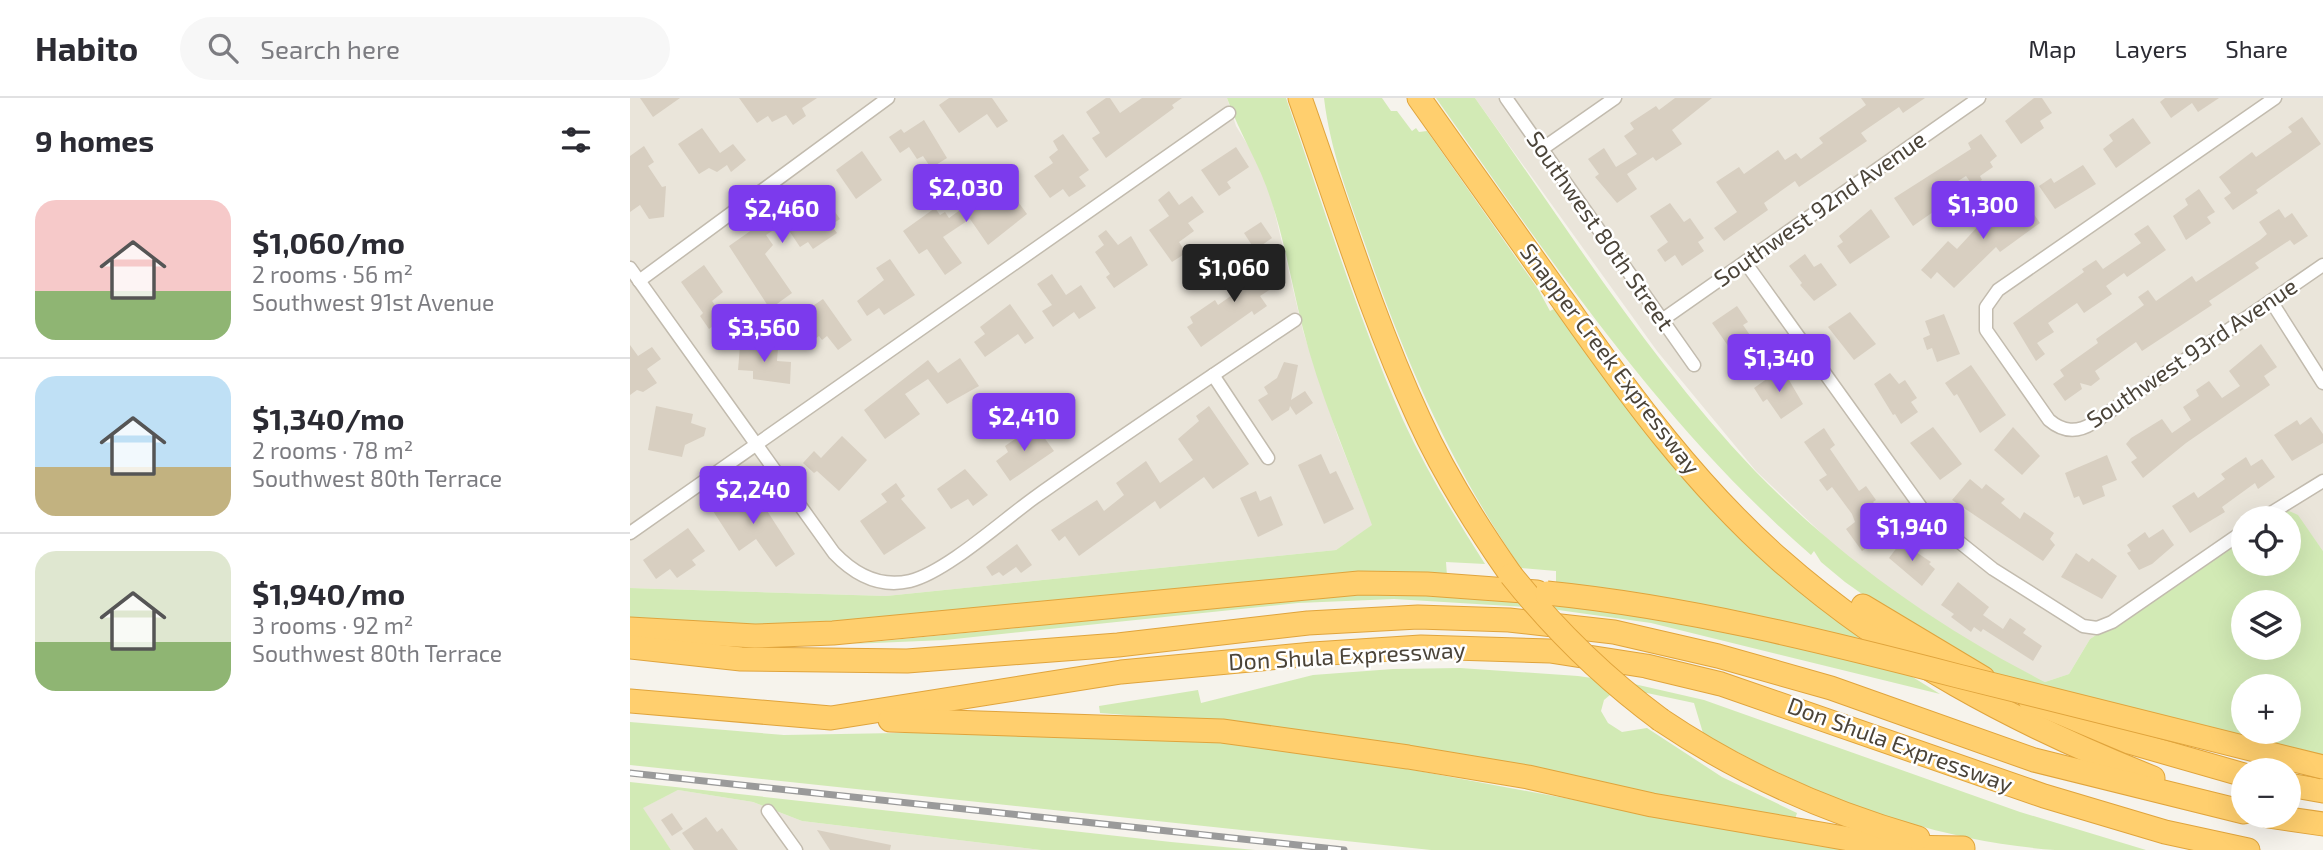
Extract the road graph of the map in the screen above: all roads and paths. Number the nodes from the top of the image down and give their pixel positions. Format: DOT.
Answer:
graph roads {
  1 [pos="888,98"];
  2 [pos="1300,98"];
  3 [pos="1419,98"];
  4 [pos="1506,98"];
  5 [pos="1615,98"];
  6 [pos="1979,98"];
  7 [pos="2275,98"];
  8 [pos="1228,113"];
  9 [pos="1542,149"];
  10 [pos="1745,262"];
  11 [pos="2323,264"];
  12 [pos="630,268"];
  13 [pos="639,281"];
  14 [pos="2271,301"];
  15 [pos="1295,320"];
  16 [pos="1662,320"];
  17 [pos="1695,365"];
  18 [pos="1213,375"];
  19 [pos="2323,383"];
  20 [pos="756,444"];
  21 [pos="1268,458"];
  22 [pos="2323,481"];
  23 [pos="2282,506"];
  24 [pos="630,533"];
  25 [pos="2231,540"];
  26 [pos="1780,560"];
  27 [pos="630,629"];
  28 [pos="630,647"];
  29 [pos="630,701"];
  30 [pos="831,718"];
  31 [pos="2323,767"];
  32 [pos="2231,771"];
  33 [pos="2301,787"];
  34 [pos="2323,791"];
  35 [pos="2231,808"];
  36 [pos="2231,809"];
  37 [pos="768,811"];
  38 [pos="2301,821"];
  39 [pos="2323,824"];
  40 [pos="1969,849"];
  41 [pos="796,850"];
  42 [pos="2248,850"];
  1 -- 13 [label="street"];
  2 -- 40 [label="highway, bridge"];
  3 -- 26 [label="highway, Snapper Creek Expressway"];
  4 -- 9 [label="street, Southwest 80th Street"];
  5 -- 9 [label="street"];
  6 -- 10 [label="street, Southwest 92nd Avenue"];
  7 -- 14 [label="street, Southwest 93rd Avenue"];
  8 -- 20 [label="street"];
  9 -- 16 [label="street, Southwest 80th Street"];
  10 -- 16 [label="street, Southwest 92nd Avenue"];
  10 -- 25 [label="street"];
  11 -- 14 [label="street, Southwest 93rd Avenue"];
  12 -- 13 [label="street"];
  13 -- 20 [label="street"];
  14 -- 19 [label="street"];
  15 -- 18 [label="street"];
  16 -- 17 [label="street, Southwest 80th Street"];
  18 -- 20 [label="street"];
  18 -- 21 [label="street"];
  20 -- 24 [label="street"];
  22 -- 23 [label="street"];
  26 -- 32 [label="highway"];
  26 -- 35 [label="highway, Snapper Creek Expressway"];
  27 -- 31 [label="highway, bridge"];
  28 -- 36 [label="highway, Don Shula Expressway"];
  29 -- 30 [label="highway, Don Shula Expressway"];
  30 -- 40 [label="highway"];
  30 -- 42 [label="highway, Don Shula Expressway"];
  33 -- 34 [label="highway"];
  37 -- 41 [label="street"];
  38 -- 39 [label="highway"];
}
